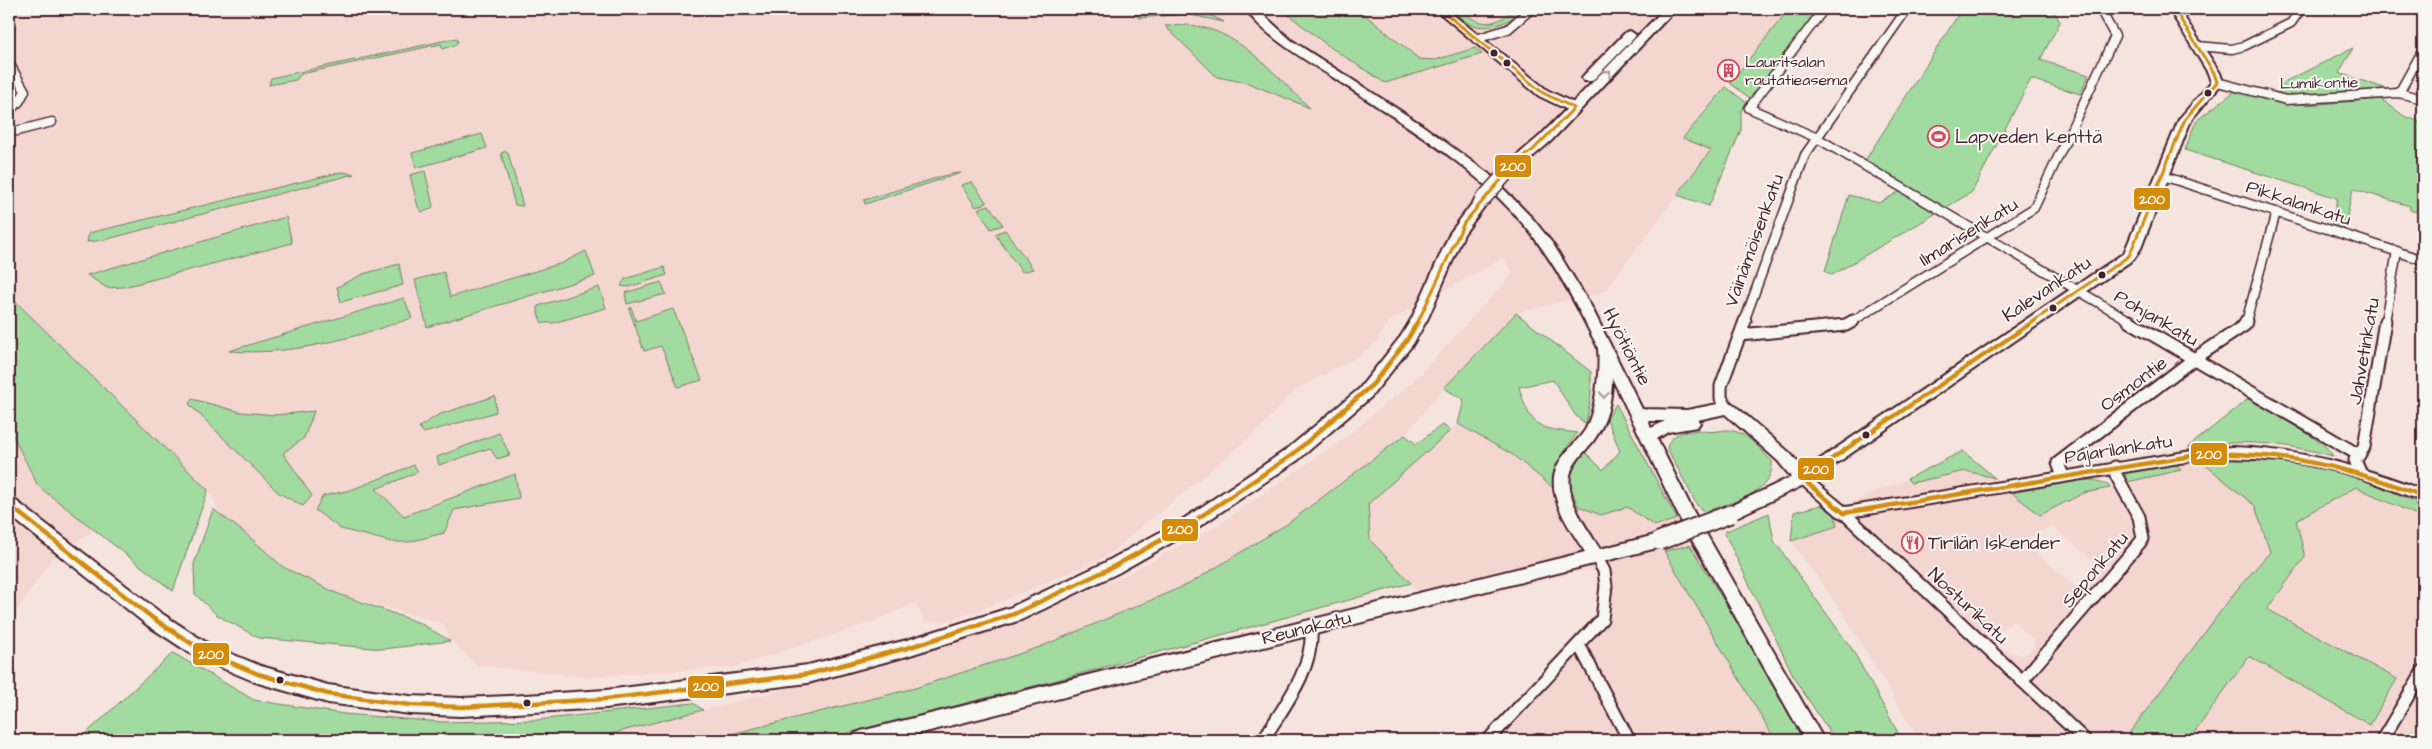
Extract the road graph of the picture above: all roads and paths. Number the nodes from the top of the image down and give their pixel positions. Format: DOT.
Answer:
graph roads {
  1 [pos="1251,9"];
  2 [pos="1263,9"];
  3 [pos="1440,9"];
  4 [pos="1530,9"];
  5 [pos="1656,9"];
  6 [pos="1670,9"];
  7 [pos="1824,9"];
  8 [pos="1907,9"];
  9 [pos="2100,9"];
  10 [pos="2174,9"];
  11 [pos="2301,9"];
  12 [pos="1476,39"];
  13 [pos="2197,46"];
  14 [pos="2423,50"];
  15 [pos="1305,54"];
  16 [pos="9,63"];
  17 [pos="2217,82"];
  18 [pos="2399,93"];
  19 [pos="2423,99"];
  20 [pos="1569,106"];
  21 [pos="9,111"];
  22 [pos="52,122"];
  23 [pos="9,133"];
  24 [pos="1817,138"];
  25 [pos="2164,176"];
  26 [pos="2276,212"];
  27 [pos="1986,239"];
  28 [pos="2423,248"];
  29 [pos="2398,251"];
  30 [pos="2422,259"];
  31 [pos="2077,291"];
  32 [pos="1740,334"];
  33 [pos="1604,346"];
  34 [pos="2194,358"];
  35 [pos="1734,414"];
  36 [pos="1639,415"];
  37 [pos="1649,437"];
  38 [pos="2359,455"];
  39 [pos="2115,467"];
  40 [pos="2360,472"];
  41 [pos="2064,476"];
  42 [pos="1802,479"];
  43 [pos="2423,496"];
  44 [pos="9,505"];
  45 [pos="1748,507"];
  46 [pos="1844,513"];
  47 [pos="1596,556"];
  48 [pos="1311,626"];
  49 [pos="1579,645"];
  50 [pos="2423,671"];
  51 [pos="2022,681"];
  52 [pos="1493,738"];
  53 [pos="861,740"];
  54 [pos="1262,740"];
  55 [pos="1629,740"];
  56 [pos="1815,740"];
  57 [pos="2085,740"];
  58 [pos="2382,740"];
  1 -- 15 [label="main road, Hyötiöntie"];
  2 -- 15 [label="main road, Hyötiöntie"];
  3 -- 12 [label="main road"];
  4 -- 12 [label="street"];
  5 -- 20 [label="main road"];
  20 -- 6 [label="main road, one-way"];
  7 -- 24 [label="street, Pohjankatu"];
  8 -- 24 [label="street, Väinämöisenkatu"];
  9 -- 27 [label="street, Ilmarisenkatu"];
  10 -- 13 [label="main road"];
  11 -- 13 [label="street"];
  12 -- 20 [label="main road"];
  13 -- 17 [label="main road"];
  14 -- 18 [label="street"];
  15 -- 33 [label="main road, Hyötiöntie"];
  16 -- 21 [label="street"];
  17 -- 18 [label="street, Lumikontie"];
  17 -- 25 [label="main road, Kalevankatu"];
  18 -- 19 [label="street, Lumikontie"];
  20 -- 44 [label="main road, bridge"];
  22 -- 23 [label="street"];
  24 -- 27 [label="street, Pohjankatu"];
  24 -- 32 [label="street, Väinämöisenkatu"];
  25 -- 26 [label="street, Pikkalankatu"];
  25 -- 31 [label="main road, Kalevankatu"];
  26 -- 29 [label="street, Pikkalankatu"];
  26 -- 34 [label="street, Osmontie"];
  27 -- 31 [label="street, Pohjankatu"];
  27 -- 32 [label="street, Ilmarisenkatu"];
  28 -- 30 [label="street"];
  29 -- 30 [label="street, Pikkalankatu"];
  29 -- 38 [label="street, Jahvetinkatu"];
  31 -- 34 [label="street, Pohjankatu"];
  31 -- 42 [label="main road, Kalevankatu"];
  32 -- 35 [label="street, Väinämöisenkatu"];
  33 -- 36 [label="main road, Hyötiöntie"];
  33 -- 47 [label="main road, one-way"];
  34 -- 38 [label="street, Pohjankatu"];
  34 -- 41 [label="street, Osmontie"];
  35 -- 36 [label="main road"];
  35 -- 37 [label="main road"];
  35 -- 42 [label="main road"];
  36 -- 37 [label="main road, Hyötiöntie"];
  37 -- 56 [label="main road, Hyötiöntie"];
  38 -- 40 [label="street"];
  39 -- 40 [label="street, Pajarilankatu"];
  39 -- 41 [label="street, Pajarilankatu"];
  39 -- 51 [label="street, Seponkatu"];
  40 -- 43 [label="street, Pajarilankatu"];
  41 -- 46 [label="street, Pajarilankatu"];
  42 -- 45 [label="main road, Kalevankatu"];
  42 -- 46 [label="street, Nosturikatu"];
  45 -- 47 [label="main road, Reunakatu, bridge"];
  46 -- 51 [label="street, Nosturikatu"];
  47 -- 48 [label="main road, Reunakatu"];
  47 -- 49 [label="street"];
  48 -- 53 [label="main road, Reunakatu"];
  48 -- 54 [label="street"];
  49 -- 52 [label="street"];
  49 -- 55 [label="street"];
  50 -- 58 [label="street"];
  51 -- 57 [label="street, Nosturikatu"];
}
